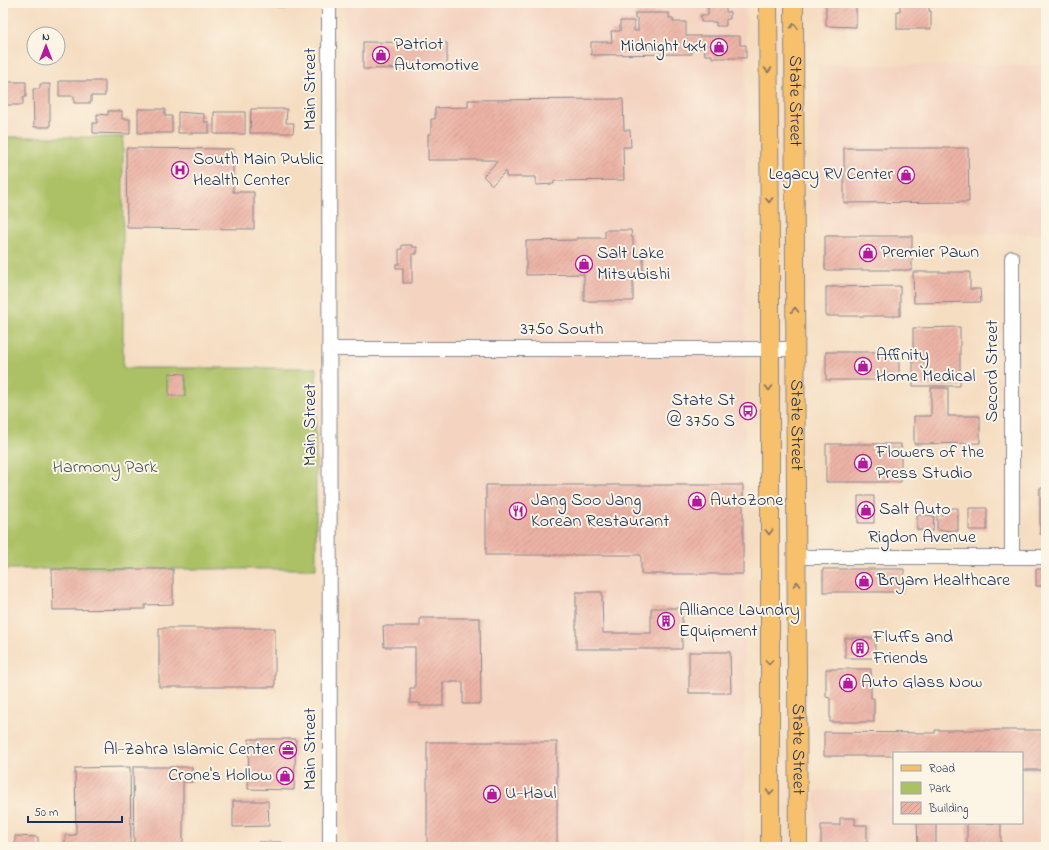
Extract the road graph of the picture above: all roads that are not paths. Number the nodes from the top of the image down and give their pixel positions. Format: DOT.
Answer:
graph roads {
  1 [pos="329,3"];
  2 [pos="768,3"];
  3 [pos="794,3"];
  4 [pos="1012,258"];
  5 [pos="330,349"];
  6 [pos="770,349"];
  7 [pos="795,349"];
  8 [pos="797,557"];
  9 [pos="1012,557"];
  10 [pos="1046,557"];
  11 [pos="330,847"];
  12 [pos="770,847"];
  13 [pos="798,847"];
  1 -- 5 [label="street, Main Street"];
  2 -- 6 [label="main road, State Street, one-way"];
  7 -- 3 [label="main road, State Street, one-way"];
  4 -- 9 [label="street, Secord Street"];
  5 -- 6 [label="street, 3750 South"];
  5 -- 11 [label="street, Main Street"];
  6 -- 7 [label="street, 3750 South"];
  6 -- 12 [label="main road, State Street, one-way"];
  7 -- 8 [label="main road, State Street"];
  8 -- 9 [label="street, Rigdon Avenue"];
  13 -- 8 [label="main road, State Street, one-way"];
  9 -- 10 [label="street, Rigdon Avenue"];
}
